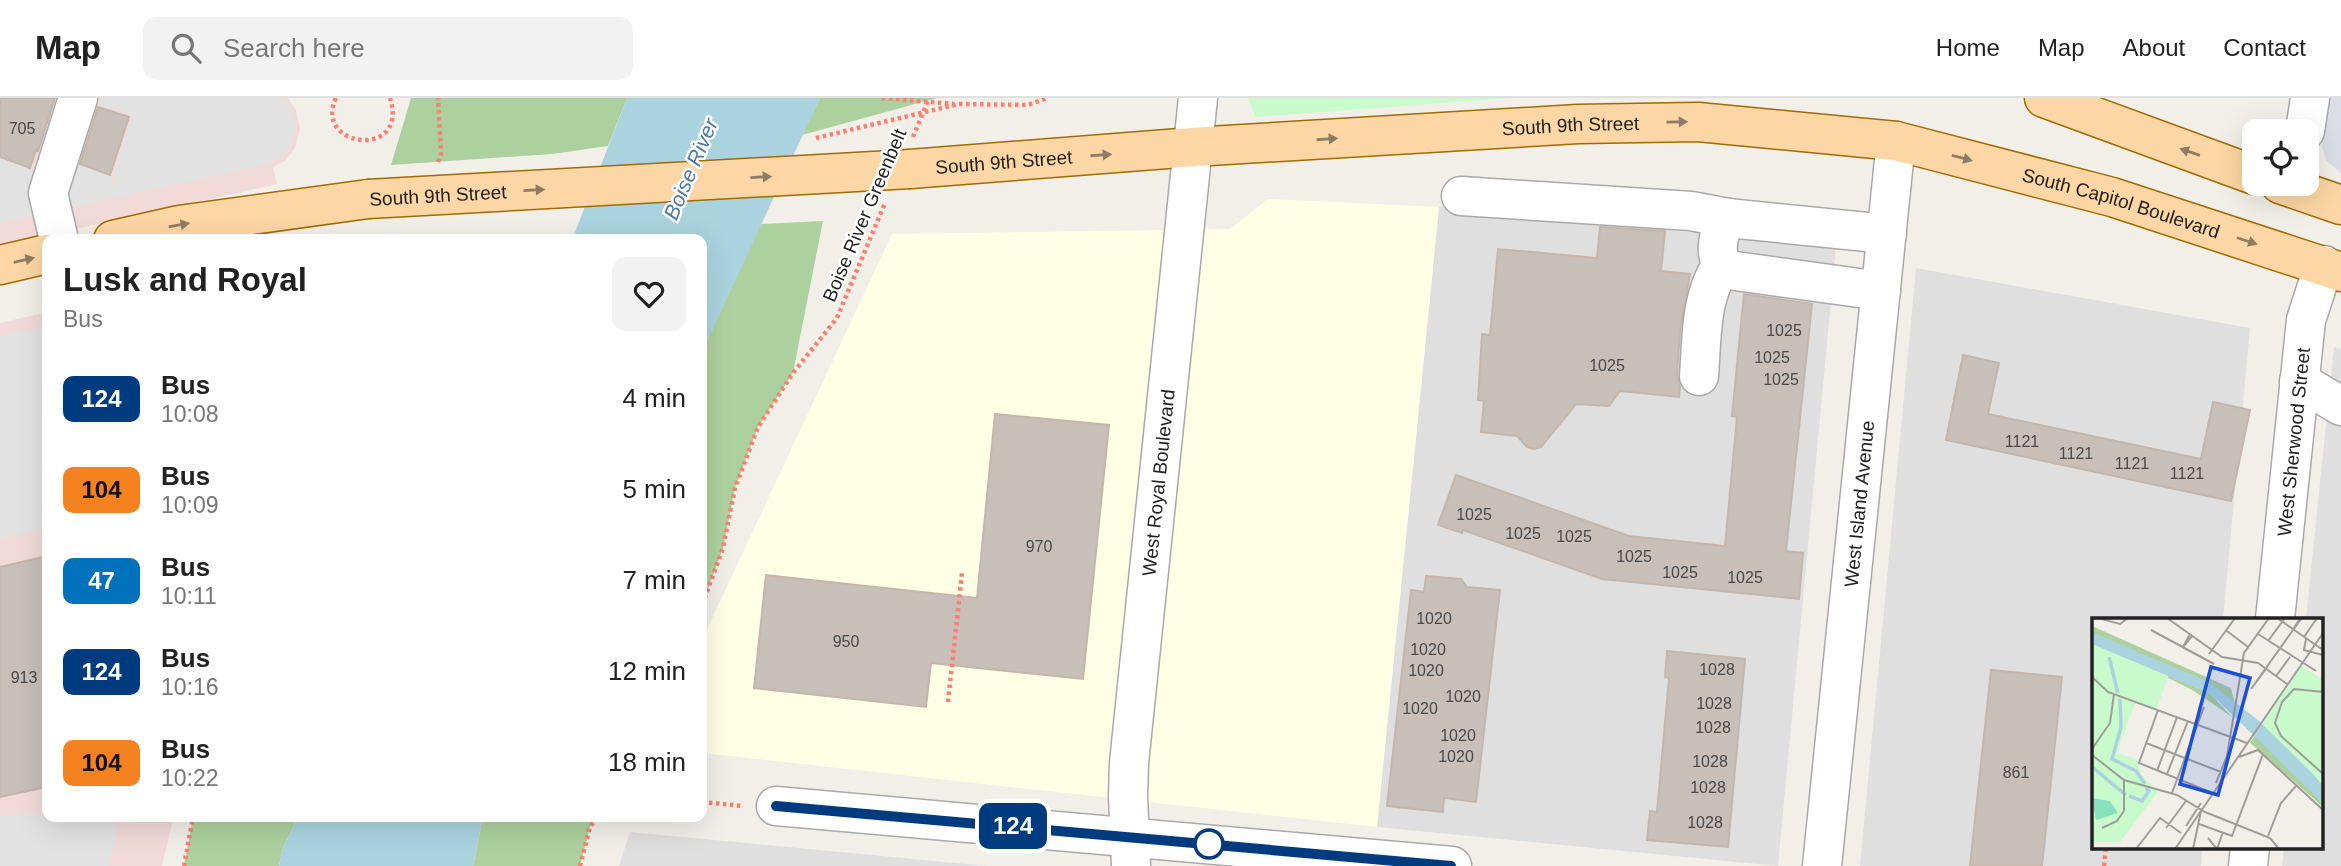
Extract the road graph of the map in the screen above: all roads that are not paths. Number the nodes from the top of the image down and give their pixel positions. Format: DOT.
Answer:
graph roads {
  1 [pos="78,98"];
  2 [pos="1198,98"];
  3 [pos="2044,98"];
  4 [pos="2310,98"];
  5 [pos="2307,119"];
  6 [pos="1896,141"];
  7 [pos="1193,147"];
  8 [pos="2242,169"];
  9 [pos="1461,196"];
  10 [pos="2316,196"];
  11 [pos="2341,205"];
  12 [pos="1728,218"];
  13 [pos="58,234"];
  14 [pos="139,234"];
  15 [pos="1887,234"];
  16 [pos="42,255"];
  17 [pos="0,265"];
  18 [pos="1721,266"];
  19 [pos="2332,269"];
  20 [pos="1881,291"];
  21 [pos="1699,376"];
  22 [pos="2299,382"];
  23 [pos="2341,405"];
  24 [pos="2274,618"];
  25 [pos="776,806"];
  26 [pos="2250,848"];
  27 [pos="1130,851"];
  28 [pos="1452,866"];
  29 [pos="1822,866"];
  30 [pos="2248,866"];
  1 -- 13 [label="street"];
  2 -- 7 [label="street, West Royal Boulevard"];
  8 -- 3 [label="main road, one-way"];
  4 -- 5 [label="street"];
  7 -- 6 [label="main road, South 9th Street, one-way"];
  6 -- 15 [label="street, West Island Avenue"];
  6 -- 19 [label="main road, South Capitol Boulevard, one-way"];
  14 -- 7 [label="main road, South 9th Street, one-way, bridge"];
  7 -- 27 [label="street, West Royal Boulevard"];
  9 -- 12 [label="street"];
  10 -- 11 [label="main road"];
  12 -- 15 [label="street"];
  12 -- 18 [label="street"];
  15 -- 20 [label="street, West Island Avenue"];
  17 -- 16 [label="main road, one-way"];
  18 -- 20 [label="street"];
  18 -- 21 [label="street"];
  19 -- 22 [label="street, West Sherwood Street"];
  20 -- 29 [label="street, West Island Avenue"];
  22 -- 23 [label="street"];
  22 -- 24 [label="street, West Sherwood Street"];
  25 -- 27 [label="street"];
  26 -- 30 [label="street"];
  27 -- 28 [label="street"];
}
